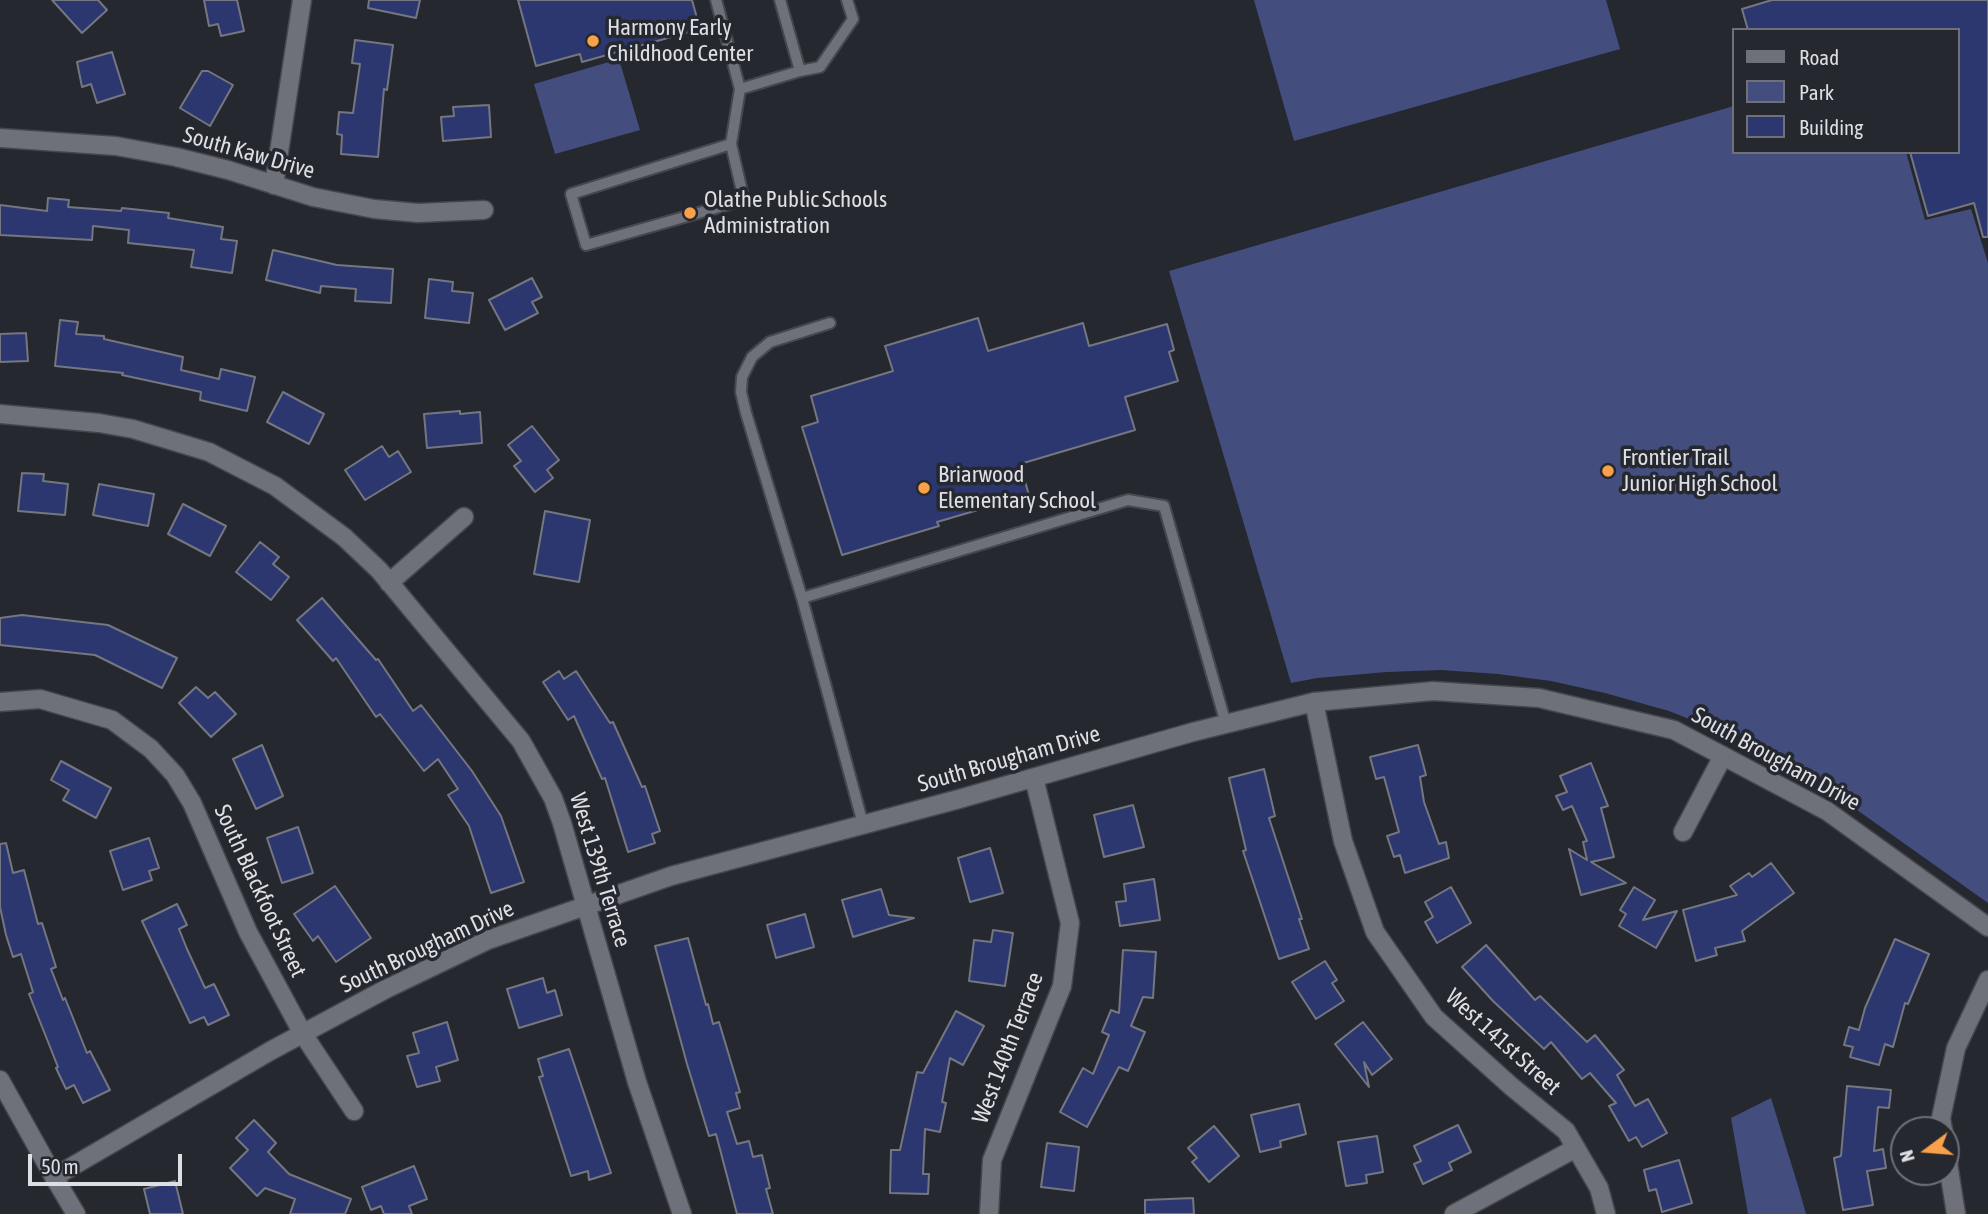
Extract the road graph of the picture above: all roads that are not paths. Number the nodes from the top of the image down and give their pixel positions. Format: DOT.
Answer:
graph roads {
  1 [pos="302,0"];
  2 [pos="716,0"];
  3 [pos="780,0"];
  4 [pos="847,0"];
  5 [pos="800,71"];
  6 [pos="740,89"];
  7 [pos="0,138"];
  8 [pos="731,144"];
  9 [pos="274,185"];
  10 [pos="484,210"];
  11 [pos="830,323"];
  12 [pos="0,414"];
  13 [pos="464,517"];
  14 [pos="389,583"];
  15 [pos="802,598"];
  16 [pos="0,702"];
  17 [pos="1314,702"];
  18 [pos="1226,724"];
  19 [pos="1723,756"];
  20 [pos="1034,778"];
  21 [pos="863,824"];
  22 [pos="1683,832"];
  23 [pos="587,905"];
  24 [pos="1988,927"];
  25 [pos="1988,980"];
  26 [pos="303,1034"];
  27 [pos="0,1080"];
  28 [pos="354,1111"];
  29 [pos="1941,1116"];
  30 [pos="1576,1148"];
  31 [pos="54,1177"];
  32 [pos="1952,1186"];
  33 [pos="76,1214"];
  34 [pos="682,1214"];
  35 [pos="989,1214"];
  36 [pos="1454,1214"];
  37 [pos="1605,1214"];
  38 [pos="1956,1214"];
  1 -- 9 [label="street"];
  2 -- 6 [label="lane"];
  3 -- 5 [label="lane"];
  4 -- 5 [label="lane"];
  5 -- 6 [label="lane"];
  6 -- 8 [label="lane"];
  7 -- 9 [label="street, South Kaw Drive"];
  8 -- 8 [label="lane"];
  9 -- 10 [label="street, South Kaw Drive"];
  11 -- 15 [label="lane"];
  12 -- 14 [label="street, West 139th Terrace"];
  13 -- 14 [label="street"];
  14 -- 23 [label="street, West 139th Terrace"];
  15 -- 18 [label="lane"];
  15 -- 21 [label="lane"];
  16 -- 26 [label="street, South Blackfoot Street"];
  17 -- 18 [label="street, South Brougham Drive"];
  17 -- 19 [label="street, South Brougham Drive"];
  17 -- 30 [label="street, West 141st Street"];
  18 -- 20 [label="street, South Brougham Drive"];
  19 -- 22 [label="street"];
  19 -- 24 [label="street, South Brougham Drive"];
  20 -- 21 [label="street, South Brougham Drive"];
  20 -- 35 [label="street, West 140th Terrace"];
  21 -- 23 [label="street, South Brougham Drive"];
  23 -- 26 [label="street, South Brougham Drive"];
  23 -- 34 [label="street, West 139th Terrace"];
  25 -- 29 [label="street"];
  26 -- 28 [label="street, South Blackfoot Street"];
  26 -- 31 [label="street, South Brougham Drive"];
  27 -- 31 [label="street"];
  30 -- 36 [label="street"];
  30 -- 37 [label="street, West 141st Street"];
  31 -- 33 [label="street"];
  32 -- 38 [label="street"];
}
